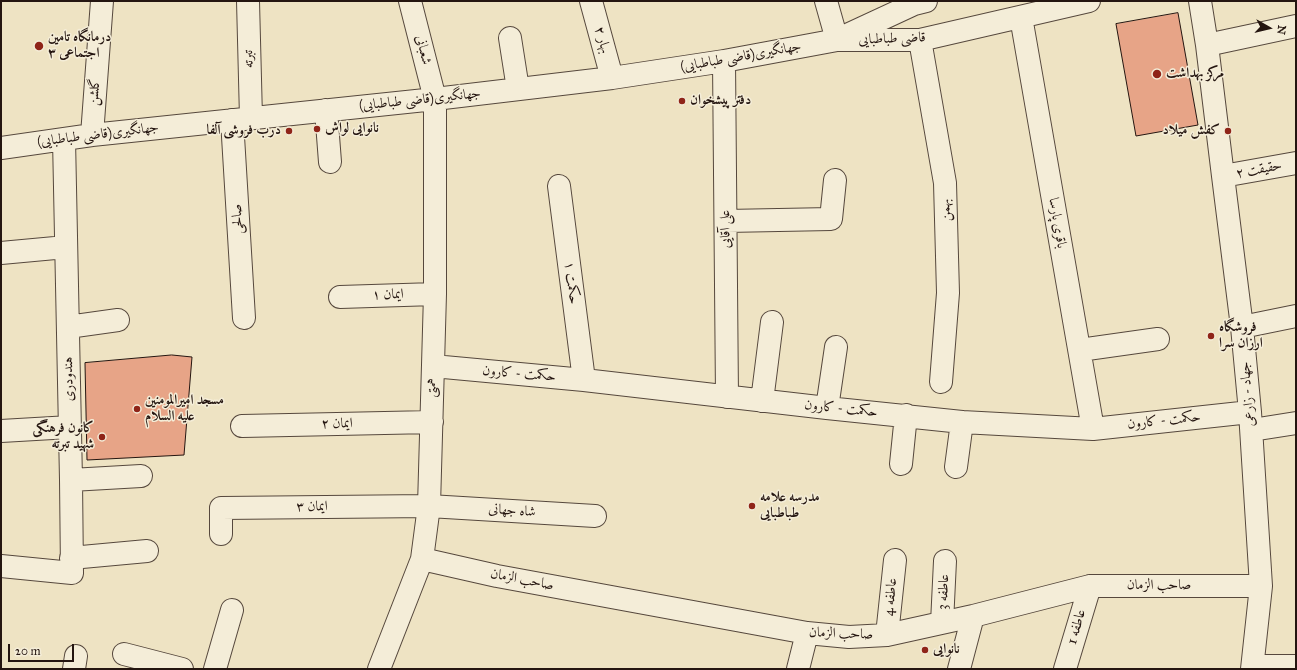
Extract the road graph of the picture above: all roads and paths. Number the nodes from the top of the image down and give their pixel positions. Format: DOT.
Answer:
graph roads {
  1 [pos="102,1"];
  2 [pos="248,1"];
  3 [pos="410,1"];
  4 [pos="592,1"];
  5 [pos="826,1"];
  6 [pos="926,1"];
  7 [pos="1089,1"];
  8 [pos="1200,1"];
  9 [pos="1021,17"];
  10 [pos="1296,26"];
  11 [pos="510,38"];
  12 [pos="837,40"];
  13 [pos="920,40"];
  14 [pos="1207,45"];
  15 [pos="724,61"];
  16 [pos="612,78"];
  17 [pos="518,89"];
  18 [pos="435,99"];
  19 [pos="326,110"];
  20 [pos="241,119"];
  21 [pos="92,135"];
  22 [pos="64,139"];
  23 [pos="1,148"];
  24 [pos="330,162"];
  25 [pos="1296,163"];
  26 [pos="1223,176"];
  27 [pos="834,180"];
  28 [pos="559,186"];
  29 [pos="726,222"];
  30 [pos="66,247"];
  31 [pos="1,253"];
  32 [pos="435,294"];
  33 [pos="340,297"];
  34 [pos="1296,316"];
  35 [pos="244,318"];
  36 [pos="118,320"];
  37 [pos="772,322"];
  38 [pos="68,327"];
  39 [pos="1242,327"];
  40 [pos="1158,340"];
  41 [pos="836,347"];
  42 [pos="1080,350"];
  43 [pos="433,366"];
  44 [pos="584,380"];
  45 [pos="941,382"];
  46 [pos="727,397"];
  47 [pos="762,400"];
  48 [pos="827,408"];
  49 [pos="906,415"];
  50 [pos="1251,421"];
  51 [pos="432,422"];
  52 [pos="962,422"];
  53 [pos="1296,423"];
  54 [pos="242,426"];
  55 [pos="70,427"];
  56 [pos="1093,430"];
  57 [pos="1,431"];
  58 [pos="901,464"];
  59 [pos="956,467"];
  60 [pos="141,476"];
  61 [pos="71,480"];
  62 [pos="429,506"];
  63 [pos="595,516"];
  64 [pos="221,534"];
  65 [pos="147,551"];
  66 [pos="71,558"];
  67 [pos="422,559"];
  68 [pos="895,560"];
  69 [pos="945,561"];
  70 [pos="1,566"];
  71 [pos="1090,586"];
  72 [pos="1261,586"];
  73 [pos="232,610"];
  74 [pos="974,616"];
  75 [pos="942,623"];
  76 [pos="807,633"];
  77 [pos="887,635"];
  78 [pos="124,654"];
  79 [pos="1296,666"];
  80 [pos="172,668"];
  81 [pos="1252,668"];
  82 [pos="214,669"];
  83 [pos="379,669"];
  84 [pos="798,669"];
  85 [pos="959,669"];
  86 [pos="1065,669"];
  1 -- 21 [label="street, گلشن"];
  2 -- 20 [label="street, تبرته"];
  3 -- 18 [label="street, شعبانی"];
  4 -- 16 [label="street, بهار ۲"];
  5 -- 12 [label="street"];
  6 -- 12 [label="street, قاضی طباطبایی"];
  7 -- 9 [label="street, قاضی طباطبایی"];
  8 -- 14 [label="street, جهاد - زارعی"];
  9 -- 13 [label="street, قاضی طباطبایی"];
  9 -- 42 [label="street, باقری پارسا"];
  10 -- 14 [label="street"];
  11 -- 17 [label="street"];
  12 -- 13 [label="street, قاضی طباطبایی"];
  12 -- 15 [label="street, جهانگیری(قاضی طباطبایی)"];
  13 -- 45 [label="street, بهمن"];
  14 -- 26 [label="street, جهاد - زارعی"];
  15 -- 16 [label="street, جهانگیری(قاضی طباطبایی)"];
  15 -- 29 [label="street, علی آقایی"];
  16 -- 17 [label="street, جهانگیری(قاضی طباطبایی)"];
  17 -- 18 [label="street, جهانگیری(قاضی طباطبایی)"];
  18 -- 19 [label="street, جهانگیری(قاضی طباطبایی)"];
  18 -- 32 [label="street, همتی"];
  19 -- 20 [label="street, جهانگیری(قاضی طباطبایی)"];
  19 -- 24 [label="street"];
  20 -- 21 [label="street, جهانگیری(قاضی طباطبایی)"];
  20 -- 35 [label="street, صالحی"];
  21 -- 22 [label="street, جهانگیری(قاضی طباطبایی)"];
  22 -- 23 [label="street, جهانگیری(قاضی طباطبایی)"];
  22 -- 30 [label="street, هندودری"];
  25 -- 26 [label="street, حقیقت ۲"];
  26 -- 39 [label="street, جهاد - زارعی"];
  27 -- 29 [label="street"];
  28 -- 44 [label="street, حکمت ۱"];
  29 -- 46 [label="street, علی آقایی"];
  30 -- 31 [label="street"];
  30 -- 38 [label="street, هندودری"];
  32 -- 33 [label="street, ایمان ۱"];
  32 -- 43 [label="street, همتی"];
  34 -- 39 [label="street"];
  36 -- 38 [label="street"];
  37 -- 47 [label="street"];
  38 -- 55 [label="street, هندودری"];
  39 -- 50 [label="street, جهاد - زارعی"];
  40 -- 42 [label="street"];
  41 -- 48 [label="street"];
  42 -- 56 [label="street, باقری پارسا"];
  43 -- 44 [label="street, حکمت - کارون"];
  43 -- 51 [label="street, همتی"];
  44 -- 46 [label="street, حکمت - کارون"];
  46 -- 47 [label="street, حکمت - کارون"];
  47 -- 48 [label="street, حکمت - کارون"];
  48 -- 49 [label="street, حکمت - کارون"];
  49 -- 52 [label="street, حکمت - کارون"];
  49 -- 58 [label="street"];
  50 -- 53 [label="street, حکمت - کارون"];
  50 -- 56 [label="street, حکمت - کارون"];
  50 -- 72 [label="street, جهاد - زارعی"];
  51 -- 54 [label="street, ایمان ۲"];
  51 -- 62 [label="street, همتی"];
  52 -- 56 [label="street, حکمت - کارون"];
  52 -- 59 [label="street"];
  55 -- 57 [label="street"];
  55 -- 61 [label="street, هندودری"];
  60 -- 61 [label="street"];
  61 -- 66 [label="street, هندودری"];
  62 -- 63 [label="street, شاه جهانی"];
  62 -- 64 [label="street, ایمان ۳"];
  62 -- 67 [label="street, همتی"];
  65 -- 66 [label="street"];
  66 -- 70 [label="street, هندودری"];
  67 -- 76 [label="street, صاحب الزمان"];
  67 -- 83 [label="street, همتی"];
  68 -- 77 [label="street, عاطفه 4"];
  69 -- 75 [label="street, عاطفه 3"];
  71 -- 72 [label="street, صاحب الزمان"];
  71 -- 74 [label="street, صاحب الزمان"];
  71 -- 86 [label="street, عاطفه 1"];
  72 -- 81 [label="street, جهاد - زارعی"];
  73 -- 82 [label="street"];
  74 -- 75 [label="street, صاحب الزمان"];
  74 -- 85 [label="street"];
  75 -- 77 [label="street, صاحب الزمان"];
  76 -- 77 [label="street, صاحب الزمان"];
  76 -- 84 [label="street"];
  78 -- 80 [label="street"];
  79 -- 81 [label="street"];
}
